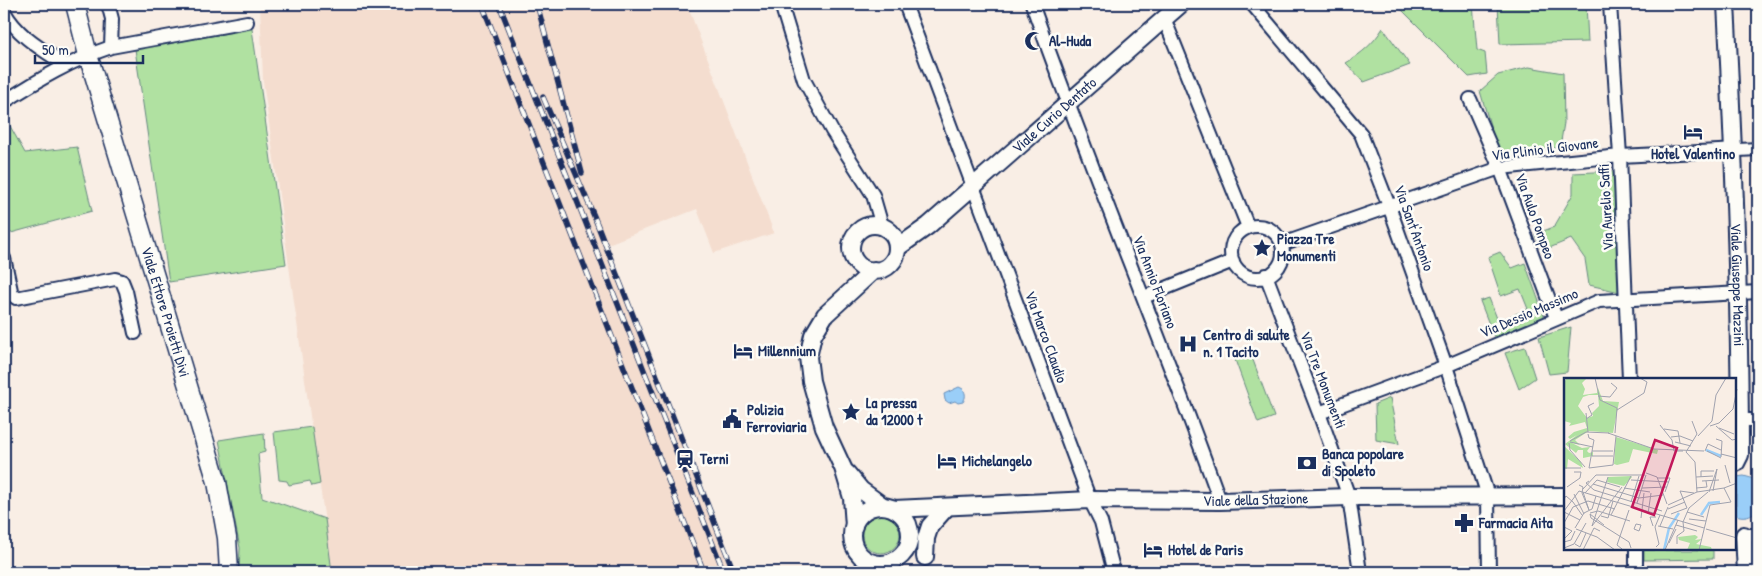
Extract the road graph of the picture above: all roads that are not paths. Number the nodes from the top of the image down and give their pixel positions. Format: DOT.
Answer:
graph roads {
  1 [pos="75,4"];
  2 [pos="108,4"];
  3 [pos="781,4"];
  4 [pos="905,4"];
  5 [pos="1032,4"];
  6 [pos="1179,4"];
  7 [pos="1252,4"];
  8 [pos="1610,4"];
  9 [pos="1726,4"];
  10 [pos="4,11"];
  11 [pos="1164,18"];
  12 [pos="247,22"];
  13 [pos="111,47"];
  14 [pos="88,55"];
  15 [pos="66,65"];
  16 [pos="1470,99"];
  17 [pos="4,102"];
  18 [pos="1067,103"];
  19 [pos="1758,149"];
  20 [pos="1733,150"];
  21 [pos="1620,156"];
  22 [pos="1500,168"];
  23 [pos="973,186"];
  24 [pos="1389,206"];
  25 [pos="928,226"];
  26 [pos="1248,227"];
  27 [pos="886,229"];
  28 [pos="1282,244"];
  29 [pos="897,248"];
  30 [pos="853,257"];
  31 [pos="4,258"];
  32 [pos="1233,261"];
  33 [pos="874,270"];
  34 [pos="1266,275"];
  35 [pos="1758,292"];
  36 [pos="1737,293"];
  37 [pos="1144,297"];
  38 [pos="1626,298"];
  39 [pos="841,301"];
  40 [pos="1556,318"];
  41 [pos="135,333"];
  42 [pos="1446,366"];
  43 [pos="1630,378"];
  44 [pos="1319,414"];
  45 [pos="1738,420"];
  46 [pos="1758,420"];
  47 [pos="1737,461"];
  48 [pos="843,468"];
  49 [pos="1488,496"];
  50 [pos="1564,496"];
  51 [pos="1348,497"];
  52 [pos="1090,500"];
  53 [pos="1220,501"];
  54 [pos="888,508"];
  55 [pos="946,508"];
  56 [pos="854,526"];
  57 [pos="1743,532"];
  58 [pos="910,534"];
  59 [pos="1636,551"];
  60 [pos="927,565"];
  61 [pos="885,568"];
  62 [pos="1636,568"];
  63 [pos="229,572"];
  64 [pos="1114,572"];
  65 [pos="1360,572"];
  66 [pos="1489,572"];
  67 [pos="1746,572"];
  1 -- 14 [label="main road, Viale Ettore Proietti Divi"];
  2 -- 13 [label="street"];
  3 -- 27 [label="street"];
  4 -- 23 [label="street, Via Marco Claudio"];
  5 -- 18 [label="street, Via Annio Floriano"];
  6 -- 11 [label="street, Viale Curio Dentato"];
  7 -- 24 [label="street, Via Sant'Antonio"];
  8 -- 21 [label="street, Via Aurelio Saffi"];
  9 -- 20 [label="street, Viale Giuseppe Mazzini"];
  10 -- 15 [label="street"];
  11 -- 18 [label="street, Viale Curio Dentato"];
  11 -- 26 [label="street"];
  12 -- 13 [label="street"];
  13 -- 14 [label="street"];
  14 -- 15 [label="street"];
  14 -- 63 [label="main road, Viale Ettore Proietti Divi"];
  15 -- 17 [label="street"];
  16 -- 22 [label="street, Via Aulo Pompeo"];
  18 -- 23 [label="street, Viale Curio Dentato"];
  18 -- 37 [label="street, Via Annio Floriano"];
  19 -- 20 [label="street"];
  20 -- 21 [label="street, Via Plinio il Giovane"];
  20 -- 36 [label="street, Viale Giuseppe Mazzini"];
  21 -- 22 [label="street, Via Plinio il Giovane"];
  21 -- 38 [label="street, Via Aurelio Saffi"];
  22 -- 24 [label="street, Via Plinio il Giovane"];
  22 -- 40 [label="street, Via Aulo Pompeo"];
  23 -- 25 [label="street, Viale Curio Dentato"];
  23 -- 52 [label="street, Via Marco Claudio"];
  24 -- 28 [label="street, Via Plinio il Giovane"];
  24 -- 42 [label="street, Via Sant'Antonio"];
  25 -- 27 [label="street"];
  25 -- 29 [label="street, Viale Curio Dentato"];
  26 -- 28 [label="street"];
  26 -- 32 [label="street"];
  27 -- 29 [label="street"];
  27 -- 30 [label="street"];
  28 -- 34 [label="street"];
  29 -- 33 [label="street, Viale Curio Dentato"];
  30 -- 33 [label="street"];
  30 -- 39 [label="street"];
  31 -- 41 [label="street"];
  32 -- 34 [label="street"];
  32 -- 37 [label="street"];
  33 -- 39 [label="street, Viale Curio Dentato"];
  34 -- 44 [label="street, Via Tre Monumenti"];
  35 -- 36 [label="street, Via Dessio Massimo"];
  36 -- 38 [label="street, Via Dessio Massimo"];
  36 -- 45 [label="street, Viale Giuseppe Mazzini"];
  37 -- 53 [label="street, Via Annio Floriano"];
  38 -- 40 [label="street, Via Dessio Massimo"];
  38 -- 43 [label="street, Via Aurelio Saffi"];
  39 -- 48 [label="street, Viale Curio Dentato"];
  40 -- 42 [label="street, Via Dessio Massimo"];
  42 -- 44 [label="street, Via Dessio Massimo"];
  42 -- 49 [label="street, Via Sant'Antonio"];
  44 -- 51 [label="street, Via Tre Monumenti"];
  45 -- 46 [label="street"];
  45 -- 47 [label="street, Viale Giuseppe Mazzini"];
  48 -- 54 [label="street"];
  48 -- 56 [label="street"];
  49 -- 50 [label="street, Viale della Stazione"];
  49 -- 51 [label="street, Viale della Stazione"];
  49 -- 66 [label="street, Via Sant'Antonio"];
  51 -- 53 [label="street, Viale della Stazione"];
  51 -- 65 [label="street, Via Tre Monumenti"];
  52 -- 53 [label="street, Viale della Stazione"];
  52 -- 55 [label="street, Viale della Stazione"];
  52 -- 64 [label="street, Via Marco Claudio"];
  54 -- 55 [label="street, Viale della Stazione"];
  54 -- 56 [label="street"];
  54 -- 58 [label="street"];
  55 -- 60 [label="street"];
  56 -- 61 [label="street"];
  57 -- 67 [label="street"];
  58 -- 60 [label="street"];
  58 -- 61 [label="street"];
  59 -- 62 [label="street"];
}
